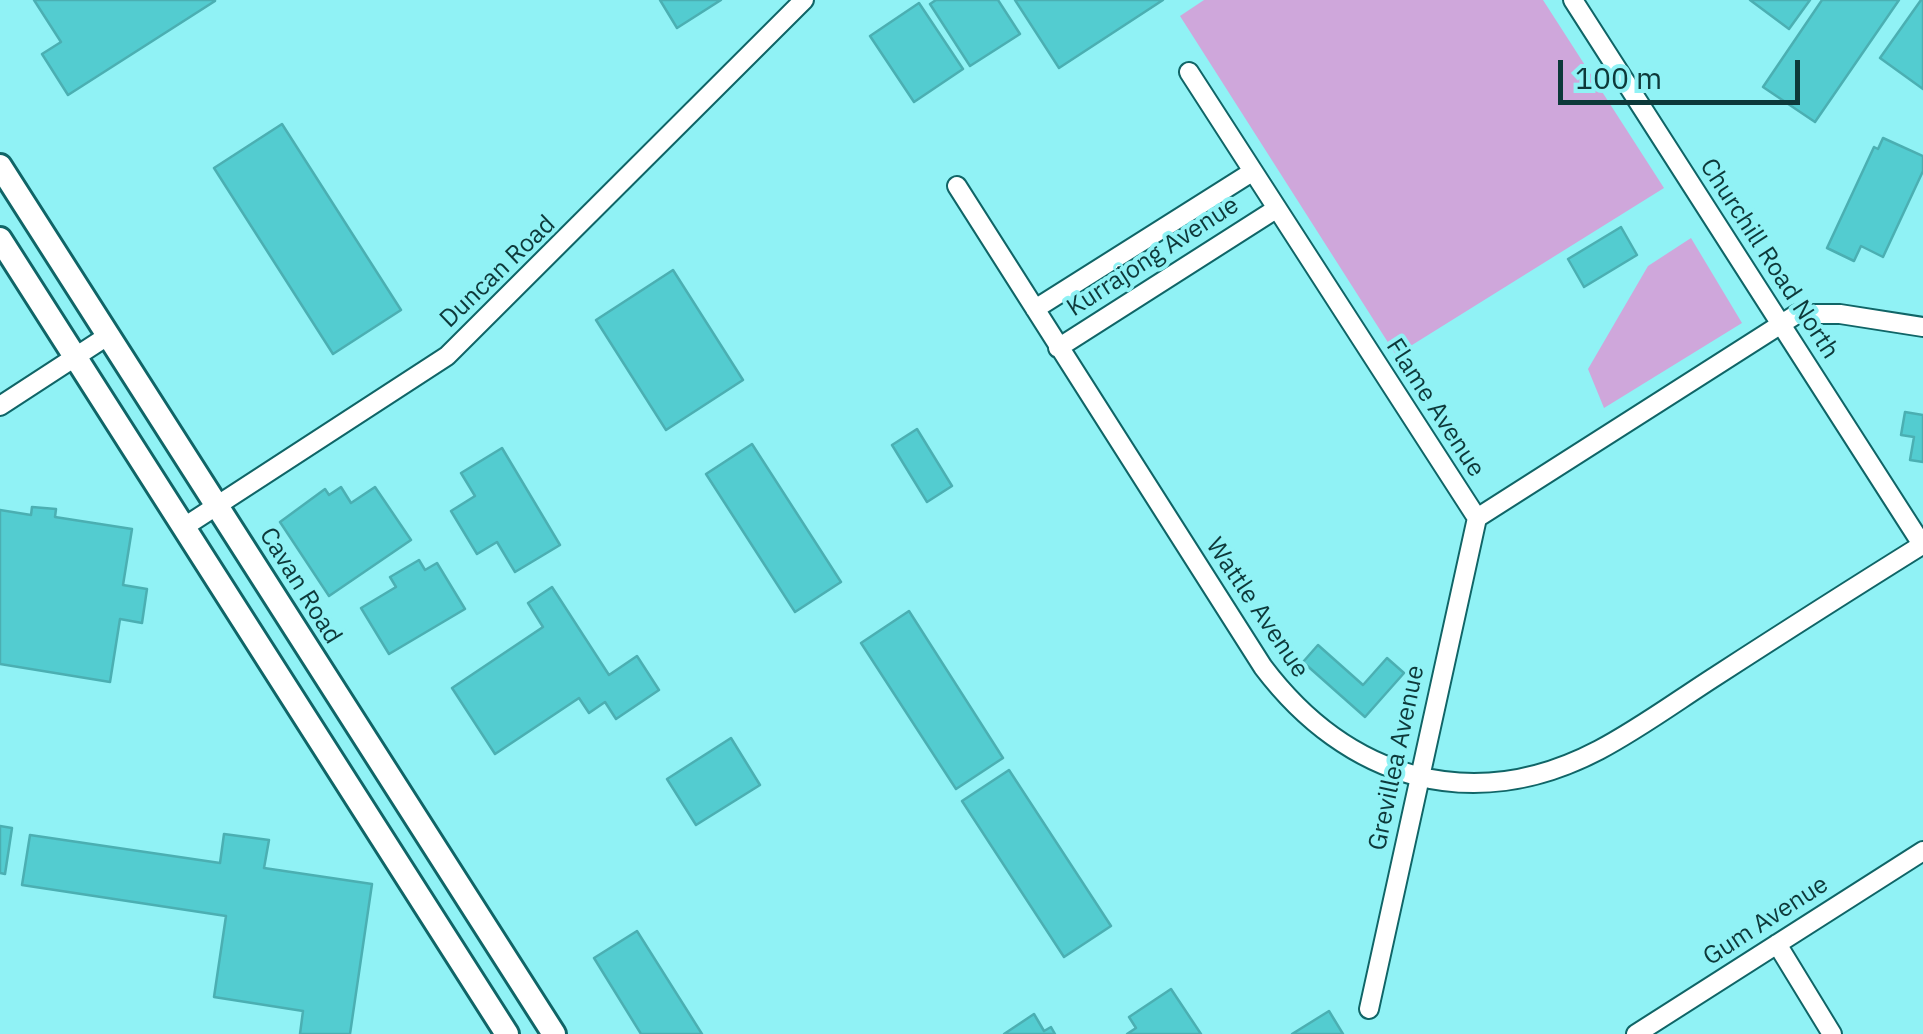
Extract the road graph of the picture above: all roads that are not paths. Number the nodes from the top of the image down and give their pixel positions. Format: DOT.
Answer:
graph roads {
  1 [pos="804,0"];
  2 [pos="1573,0"];
  3 [pos="1189,72"];
  4 [pos="0,166"];
  5 [pos="1252,172"];
  6 [pos="957,186"];
  7 [pos="1276,209"];
  8 [pos="0,240"];
  9 [pos="1035,309"];
  10 [pos="1782,324"];
  11 [pos="1923,327"];
  12 [pos="109,335"];
  13 [pos="1058,348"];
  14 [pos="75,357"];
  15 [pos="0,406"];
  16 [pos="216,505"];
  17 [pos="1477,518"];
  18 [pos="184,527"];
  19 [pos="1922,546"];
  20 [pos="1418,778"];
  21 [pos="1923,851"];
  22 [pos="1777,944"];
  23 [pos="1368,1009"];
  24 [pos="508,1034"];
  25 [pos="554,1034"];
  26 [pos="1636,1034"];
  27 [pos="1832,1034"];
  1 -- 16 [label="street, Duncan Road"];
  2 -- 10 [label="street, Churchill Road North"];
  3 -- 5 [label="street, Flame Avenue"];
  4 -- 12 [label="main road, Cavan Road"];
  5 -- 7 [label="street, Flame Avenue"];
  5 -- 9 [label="street, Kurrajong Avenue"];
  6 -- 9 [label="street, Wattle Avenue"];
  7 -- 13 [label="street, Kurrajong Avenue"];
  7 -- 17 [label="street, Flame Avenue"];
  8 -- 14 [label="main road"];
  9 -- 13 [label="street, Wattle Avenue"];
  10 -- 11 [label="street"];
  10 -- 17 [label="street, Flame Avenue"];
  10 -- 19 [label="street, Churchill Road North"];
  12 -- 14 [label="street"];
  12 -- 16 [label="main road, Cavan Road"];
  13 -- 20 [label="street, Wattle Avenue"];
  14 -- 15 [label="street"];
  14 -- 18 [label="main road"];
  16 -- 18 [label="street, Duncan Road"];
  16 -- 25 [label="main road, Cavan Road"];
  17 -- 20 [label="street, Grevillea Avenue"];
  18 -- 24 [label="main road"];
  19 -- 20 [label="street, Wattle Avenue"];
  20 -- 23 [label="street, Grevillea Avenue"];
  21 -- 22 [label="street, Gum Avenue"];
  22 -- 26 [label="street, Gum Avenue"];
  22 -- 27 [label="street"];
}
